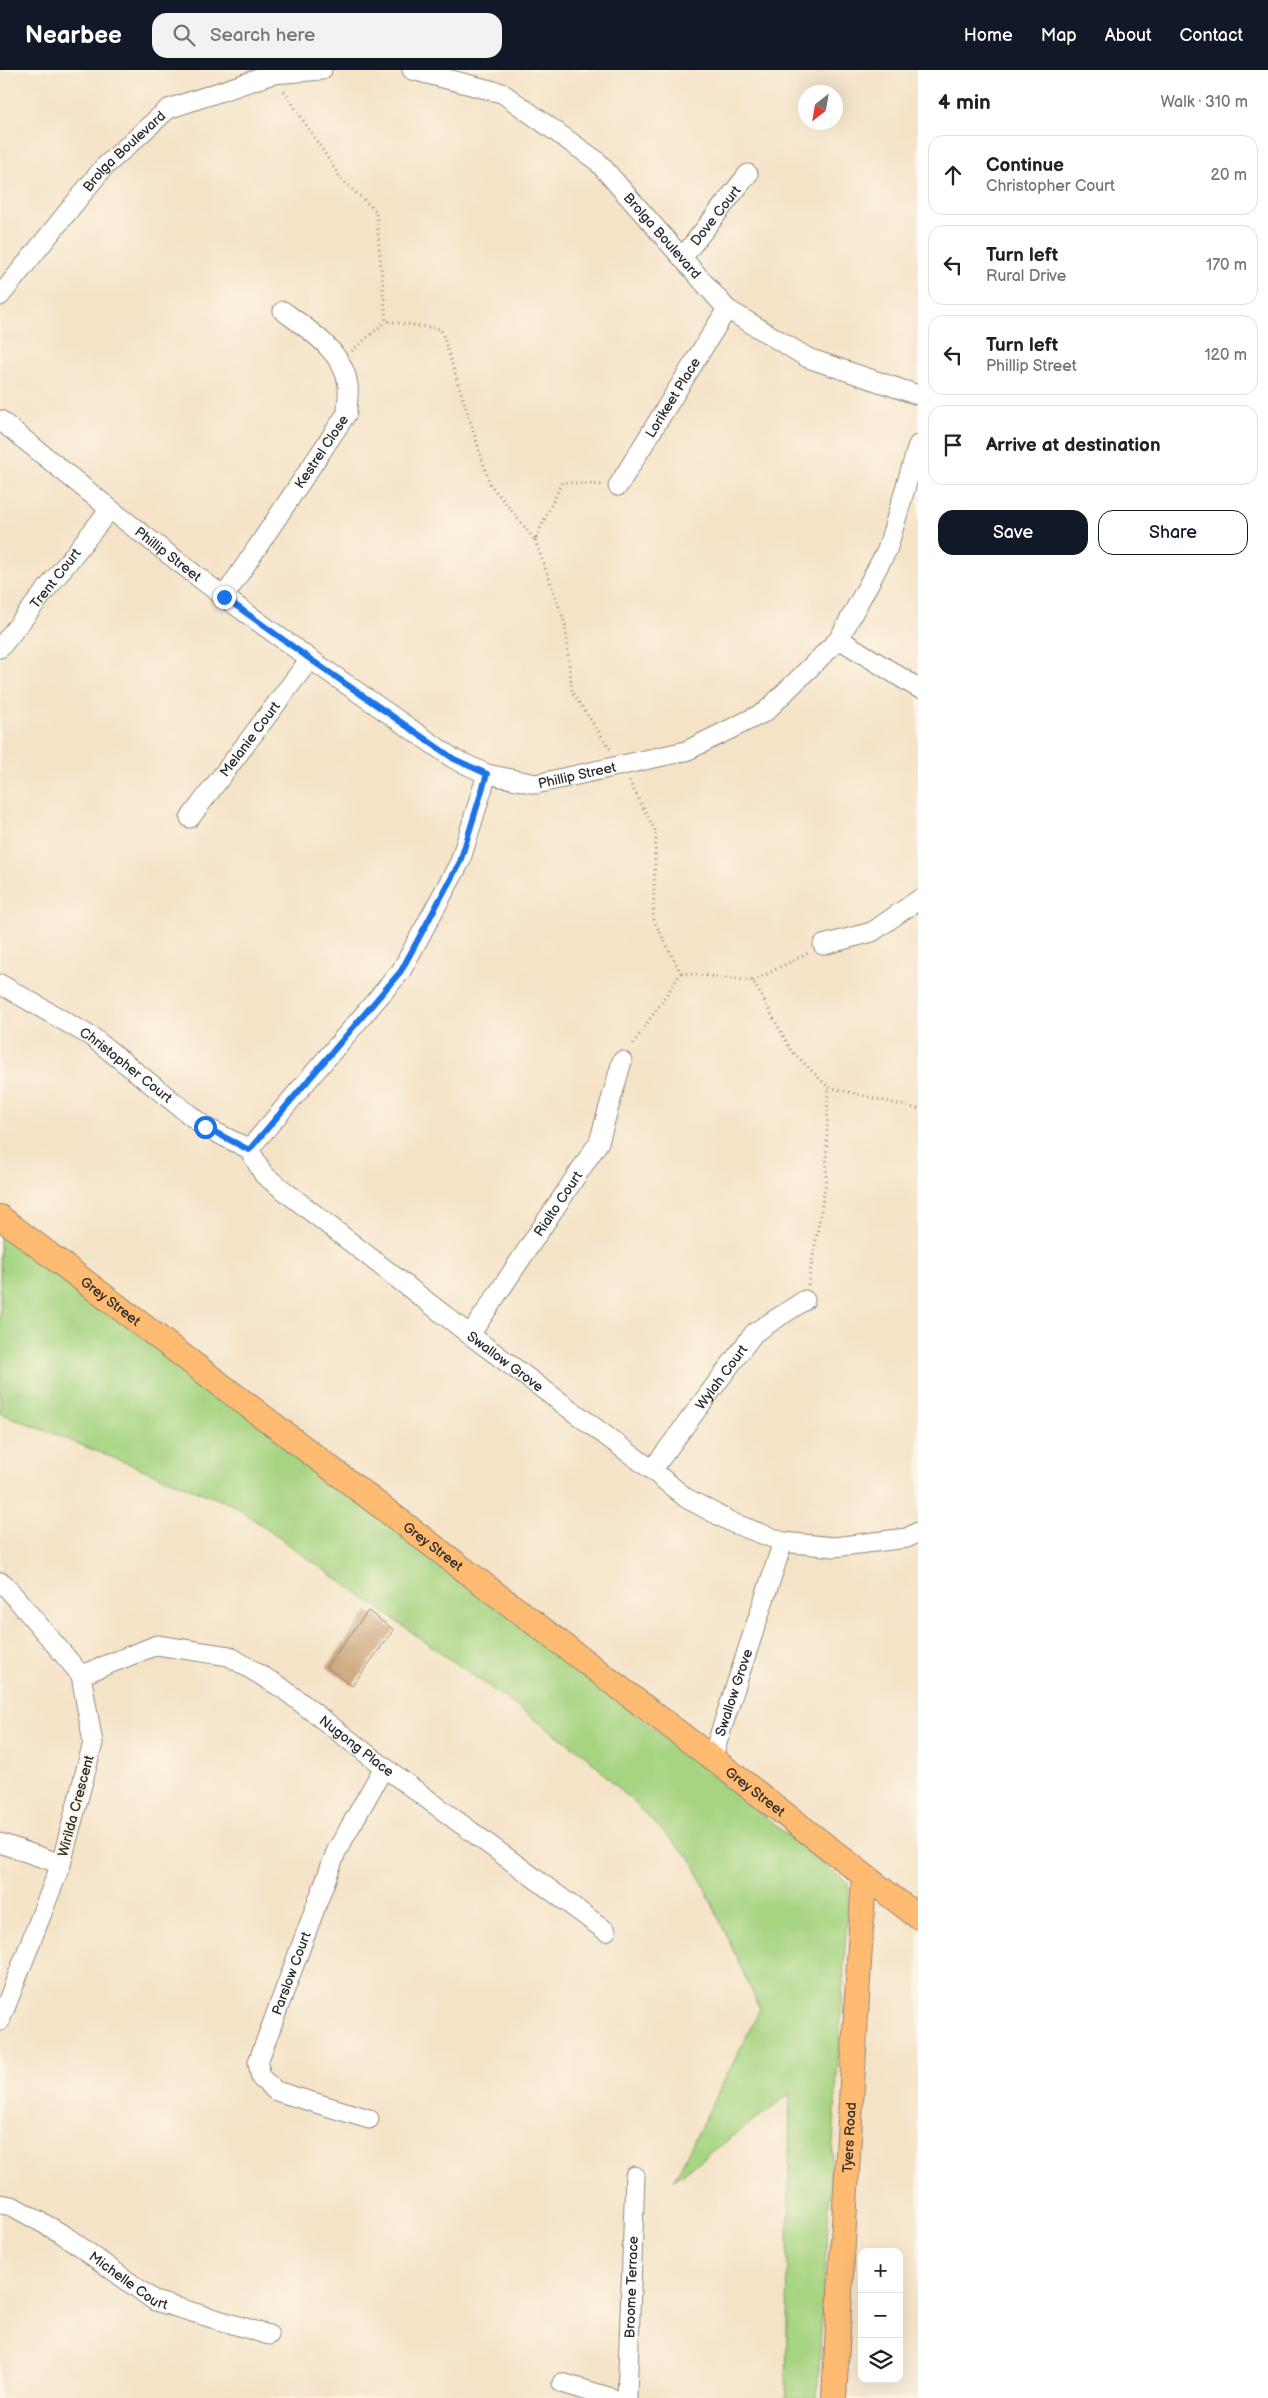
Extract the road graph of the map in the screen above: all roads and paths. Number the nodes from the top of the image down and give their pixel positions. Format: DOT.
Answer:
graph roads {
  1 [pos="322,70"];
  2 [pos="412,70"];
  3 [pos="272,72"];
  4 [pos="748,174"];
  5 [pos="682,258"];
  6 [pos="0,296"];
  7 [pos="727,309"];
  8 [pos="283,311"];
  9 [pos="386,322"];
  10 [pos="339,362"];
  11 [pos="918,395"];
  12 [pos="0,420"];
  13 [pos="918,445"];
  14 [pos="618,486"];
  15 [pos="110,509"];
  16 [pos="535,540"];
  17 [pos="224,597"];
  18 [pos="838,639"];
  19 [pos="0,648"];
  20 [pos="310,659"];
  21 [pos="918,688"];
  22 [pos="621,765"];
  23 [pos="487,774"];
  24 [pos="190,818"];
  25 [pos="918,900"];
  26 [pos="823,946"];
  27 [pos="681,973"];
  28 [pos="753,981"];
  29 [pos="0,984"];
  30 [pos="622,1061"];
  31 [pos="828,1087"];
  32 [pos="918,1110"];
  33 [pos="249,1150"];
  34 [pos="0,1217"];
  35 [pos="805,1300"];
  36 [pos="470,1335"];
  37 [pos="652,1470"];
  38 [pos="918,1532"];
  39 [pos="783,1542"];
  40 [pos="0,1582"];
  41 [pos="81,1674"];
  42 [pos="712,1758"];
  43 [pos="384,1767"];
  44 [pos="0,1844"];
  45 [pos="60,1864"];
  46 [pos="864,1876"];
  47 [pos="918,1917"];
  48 [pos="606,1932"];
  49 [pos="0,2021"];
  50 [pos="369,2119"];
  51 [pos="635,2176"];
  52 [pos="0,2204"];
  53 [pos="269,2335"];
  54 [pos="562,2383"];
  55 [pos="612,2398"];
  56 [pos="627,2398"];
  57 [pos="834,2398"];
  1 -- 3 [label="street, Brolga Boulevard"];
  2 -- 5 [label="street, Brolga Boulevard"];
  3 -- 6 [label="street, Brolga Boulevard"];
  3 -- 9 [label="path"];
  4 -- 5 [label="street, Dove Court"];
  5 -- 7 [label="street, Brolga Boulevard"];
  7 -- 11 [label="street, Brolga Boulevard"];
  7 -- 14 [label="street, Lorikeet Place"];
  8 -- 10 [label="street, Kestrel Close"];
  9 -- 10 [label="path"];
  9 -- 16 [label="path"];
  10 -- 17 [label="street, Kestrel Close"];
  12 -- 15 [label="street, Phillip Street"];
  13 -- 18 [label="street, Phillip Street"];
  14 -- 16 [label="path"];
  15 -- 17 [label="street, Phillip Street"];
  15 -- 19 [label="street, Trent Court"];
  16 -- 22 [label="path"];
  17 -- 20 [label="street, Phillip Street"];
  18 -- 21 [label="street"];
  18 -- 22 [label="street, Phillip Street"];
  20 -- 23 [label="street, Phillip Street"];
  20 -- 24 [label="street, Melanie Court"];
  22 -- 23 [label="street, Phillip Street"];
  22 -- 27 [label="path"];
  23 -- 33 [label="street"];
  25 -- 26 [label="street"];
  26 -- 28 [label="path"];
  27 -- 28 [label="path"];
  27 -- 30 [label="path"];
  28 -- 31 [label="path"];
  29 -- 33 [label="street, Christopher Court"];
  30 -- 36 [label="street, Rialto Court"];
  31 -- 32 [label="path"];
  31 -- 35 [label="path"];
  33 -- 36 [label="street, Swallow Grove"];
  34 -- 42 [label="main road, Grey Street"];
  35 -- 37 [label="street, Wylah Court"];
  36 -- 37 [label="street, Swallow Grove"];
  37 -- 39 [label="street, Swallow Grove"];
  38 -- 39 [label="street, Swallow Grove"];
  39 -- 42 [label="street, Swallow Grove"];
  40 -- 41 [label="street"];
  41 -- 43 [label="street, Nugong Place"];
  41 -- 45 [label="street, Wirilda Crescent"];
  42 -- 46 [label="main road, Grey Street"];
  43 -- 48 [label="street, Nugong Place"];
  43 -- 50 [label="street, Parslow Court"];
  44 -- 45 [label="street"];
  45 -- 49 [label="street, Wirilda Crescent"];
  46 -- 47 [label="main road, Grey Street"];
  46 -- 57 [label="main road, Tyers Road"];
  51 -- 56 [label="street, Broome Terrace"];
  52 -- 53 [label="street, Michelle Court"];
  54 -- 55 [label="street"];
}
